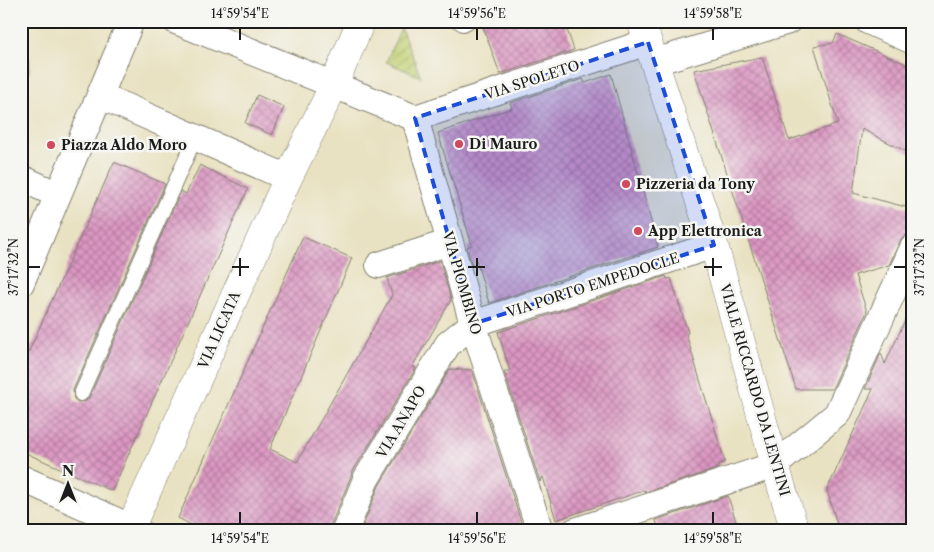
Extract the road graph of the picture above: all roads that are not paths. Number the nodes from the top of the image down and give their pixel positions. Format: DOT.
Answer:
graph roads {
  1 [pos="131,21"];
  2 [pos="176,21"];
  3 [pos="361,21"];
  4 [pos="458,21"];
  5 [pos="469,21"];
  6 [pos="788,21"];
  7 [pos="868,21"];
  8 [pos="913,41"];
  9 [pos="648,42"];
  10 [pos="334,85"];
  11 [pos="101,96"];
  12 [pos="415,118"];
  13 [pos="196,138"];
  14 [pos="21,178"];
  15 [pos="288,178"];
  16 [pos="58,195"];
  17 [pos="450,242"];
  18 [pos="714,245"];
  19 [pos="913,248"];
  20 [pos="379,265"];
  21 [pos="21,283"];
  22 [pos="473,324"];
  23 [pos="81,394"];
  24 [pos="775,466"];
  25 [pos="21,478"];
  26 [pos="133,529"];
  27 [pos="345,531"];
  28 [pos="540,531"];
  29 [pos="575,531"];
  30 [pos="795,531"];
  1 -- 11 [label="street"];
  2 -- 10 [label="street"];
  3 -- 10 [label="street, VIA LICATA"];
  4 -- 5 [label="lane"];
  6 -- 9 [label="street, VIA SPOLETO"];
  7 -- 8 [label="street"];
  9 -- 12 [label="street, VIA SPOLETO"];
  9 -- 18 [label="street, VIALE RICCARDO DA LENTINI"];
  10 -- 12 [label="street"];
  10 -- 15 [label="street, VIA LICATA"];
  11 -- 13 [label="street"];
  11 -- 16 [label="street"];
  12 -- 17 [label="street, VIA PIOMBINO"];
  13 -- 15 [label="street"];
  13 -- 23 [label="lane"];
  14 -- 16 [label="street"];
  15 -- 26 [label="street, VIA LICATA"];
  16 -- 21 [label="street"];
  17 -- 20 [label="street"];
  17 -- 22 [label="street, VIA PIOMBINO"];
  18 -- 22 [label="street, VIA PORTO EMPEDOCLE"];
  18 -- 24 [label="street, VIALE RICCARDO DA LENTINI"];
  19 -- 24 [label="street"];
  22 -- 27 [label="street, VIA ANAPO"];
  22 -- 28 [label="street, VIA PIOMBINO"];
  24 -- 29 [label="street"];
  24 -- 30 [label="street, VIALE RICCARDO DA LENTINI"];
  25 -- 26 [label="street"];
}
